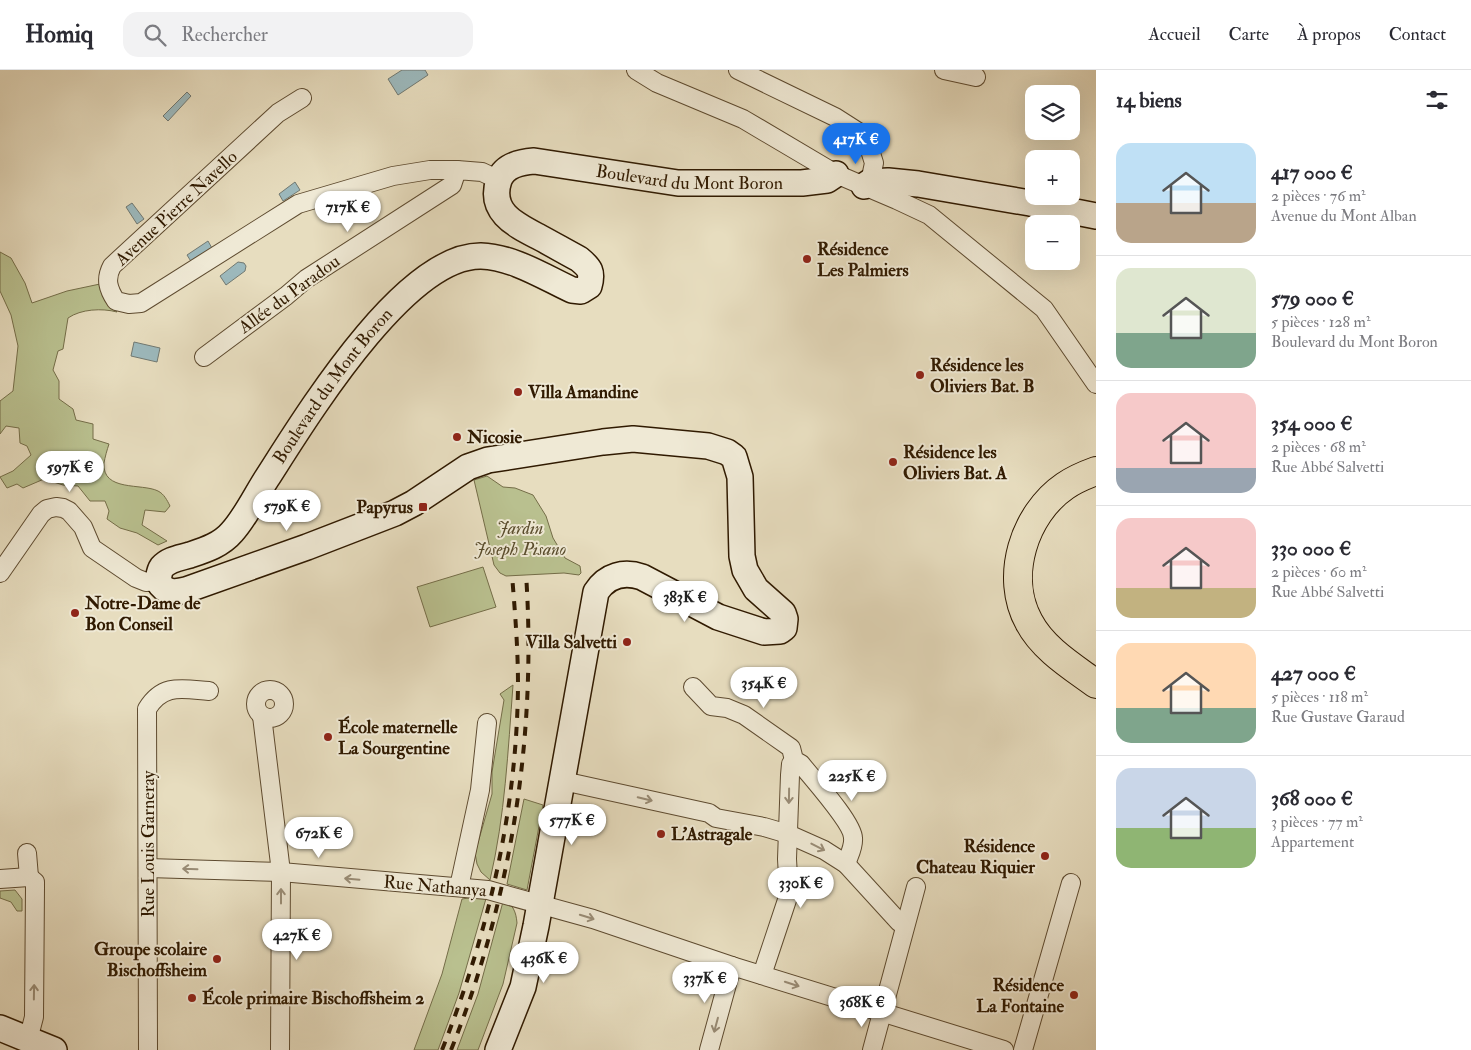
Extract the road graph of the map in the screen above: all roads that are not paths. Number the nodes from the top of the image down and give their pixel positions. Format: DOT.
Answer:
graph roads {
  1 [pos="636,70"];
  2 [pos="738,70"];
  3 [pos="944,70"];
  4 [pos="976,77"];
  5 [pos="302,98"];
  6 [pos="457,170"];
  7 [pos="836,174"];
  8 [pos="499,180"];
  9 [pos="867,184"];
  10 [pos="1096,216"];
  11 [pos="204,357"];
  12 [pos="1096,384"];
  13 [pos="1096,471"];
  14 [pos="0,573"];
  15 [pos="158,581"];
  16 [pos="1096,684"];
  17 [pos="693,687"];
  18 [pos="209,691"];
  19 [pos="262,716"];
  20 [pos="487,723"];
  21 [pos="794,760"];
  22 [pos="563,781"];
  23 [pos="788,834"];
  24 [pos="27,853"];
  25 [pos="846,864"];
  26 [pos="148,868"];
  27 [pos="281,872"];
  28 [pos="29,877"];
  29 [pos="0,878"];
  30 [pos="1071,883"];
  31 [pos="459,887"];
  32 [pos="916,887"];
  33 [pos="540,904"];
  34 [pos="906,926"];
  35 [pos="732,966"];
  36 [pos="762,975"];
  37 [pos="882,1013"];
  38 [pos="0,1028"];
  39 [pos="28,1040"];
  40 [pos="54,1050"];
  41 [pos="148,1050"];
  42 [pos="280,1050"];
  43 [pos="498,1050"];
  44 [pos="709,1050"];
  45 [pos="872,1050"];
  46 [pos="1004,1050"];
  47 [pos="1023,1050"];
  1 -- 7 [label="street"];
  2 -- 9 [label="street"];
  3 -- 4 [label="street"];
  5 -- 6 [label="street, Avenue Pierre Navello"];
  6 -- 8 [label="street"];
  6 -- 11 [label="street, Allée du Paradou"];
  7 -- 8 [label="street, Boulevard du Mont Boron"];
  7 -- 9 [label="street"];
  8 -- 15 [label="street, Boulevard du Mont Boron"];
  9 -- 10 [label="street"];
  9 -- 12 [label="street"];
  13 -- 16 [label="main road"];
  14 -- 15 [label="street"];
  15 -- 22 [label="street"];
  17 -- 21 [label="street"];
  18 -- 26 [label="street, Rue Louis Garneray"];
  19 -- 27 [label="street"];
  20 -- 31 [label="street"];
  21 -- 23 [label="street, one-way"];
  21 -- 25 [label="street"];
  22 -- 23 [label="street, one-way"];
  22 -- 33 [label="street"];
  23 -- 25 [label="street, one-way"];
  23 -- 36 [label="street"];
  24 -- 28 [label="street"];
  25 -- 34 [label="street"];
  27 -- 26 [label="street, Rue Nathanya, one-way"];
  26 -- 41 [label="street, Rue Louis Garneray"];
  31 -- 27 [label="street, Rue Nathanya, one-way"];
  42 -- 27 [label="street, one-way"];
  28 -- 29 [label="street"];
  39 -- 28 [label="street, one-way"];
  30 -- 47 [label="street"];
  31 -- 33 [label="street, Rue Nathanya"];
  32 -- 34 [label="street"];
  33 -- 35 [label="street, Rue Nathanya, one-way"];
  33 -- 43 [label="street"];
  34 -- 37 [label="street"];
  35 -- 36 [label="street, Rue Nathanya"];
  35 -- 44 [label="street, one-way"];
  36 -- 37 [label="street, Rue Nathanya, one-way"];
  37 -- 45 [label="street"];
  37 -- 46 [label="street, Rue Nathanya"];
  38 -- 39 [label="street"];
  39 -- 40 [label="street"];
}
